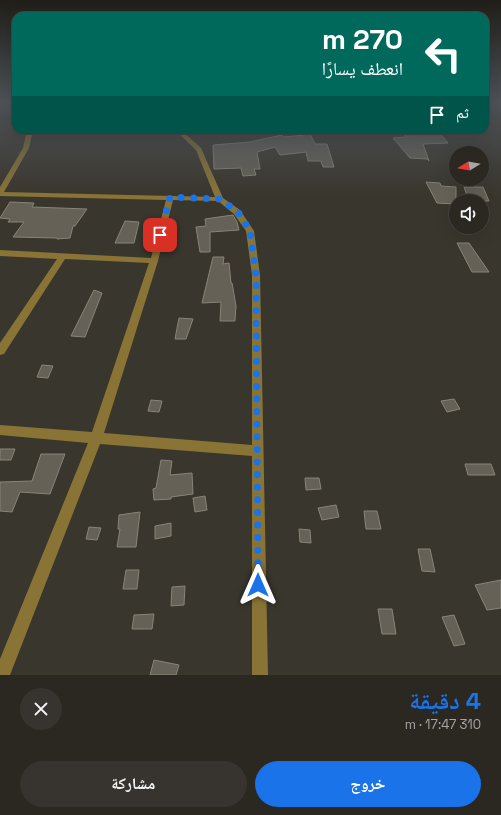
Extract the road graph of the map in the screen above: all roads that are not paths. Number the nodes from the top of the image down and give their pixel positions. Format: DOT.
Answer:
graph roads {
  1 [pos="29,134"];
  2 [pos="182,134"];
  3 [pos="0,193"];
  4 [pos="170,197"];
  5 [pos="220,199"];
  6 [pos="0,253"];
  7 [pos="63,256"];
  8 [pos="154,261"];
  9 [pos="0,351"];
  10 [pos="0,430"];
  11 [pos="96,438"];
  12 [pos="257,451"];
  13 [pos="2,675"];
  14 [pos="260,675"];
  1 -- 3 [label="street"];
  2 -- 5 [label="street"];
  3 -- 4 [label="street"];
  4 -- 5 [label="street"];
  4 -- 8 [label="street"];
  5 -- 12 [label="street"];
  6 -- 7 [label="street"];
  7 -- 8 [label="street"];
  7 -- 9 [label="street"];
  8 -- 11 [label="street"];
  10 -- 11 [label="street"];
  11 -- 12 [label="street"];
  11 -- 13 [label="street"];
  12 -- 14 [label="street"];
}
